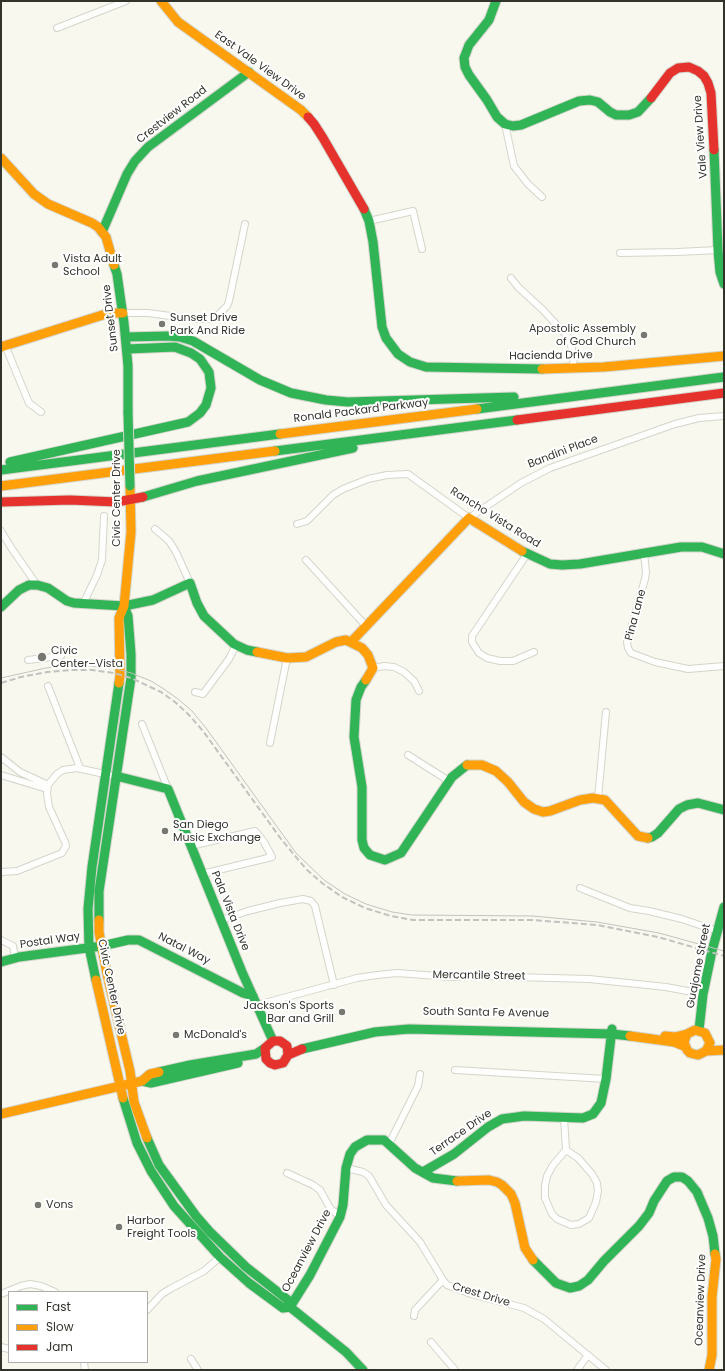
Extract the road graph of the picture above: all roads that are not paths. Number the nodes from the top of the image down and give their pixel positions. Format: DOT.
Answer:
graph roads {
  1 [pos="126,1"];
  2 [pos="161,1"];
  3 [pos="496,1"];
  4 [pos="57,28"];
  5 [pos="249,72"];
  6 [pos="505,124"];
  7 [pos="1,158"];
  8 [pos="542,197"];
  9 [pos="370,221"];
  10 [pos="245,224"];
  11 [pos="102,232"];
  12 [pos="422,249"];
  13 [pos="718,250"];
  14 [pos="620,253"];
  15 [pos="511,278"];
  16 [pos="724,284"];
  17 [pos="123,313"];
  18 [pos="126,337"];
  19 [pos="3,346"];
  20 [pos="127,349"];
  21 [pos="724,356"];
  22 [pos="404,359"];
  23 [pos="572,368"];
  24 [pos="724,377"];
  25 [pos="724,393"];
  26 [pos="576,395"];
  27 [pos="41,412"];
  28 [pos="128,413"];
  29 [pos="724,416"];
  30 [pos="458,428"];
  31 [pos="1,464"];
  32 [pos="1,470"];
  33 [pos="1,486"];
  34 [pos="131,499"];
  35 [pos="1,502"];
  36 [pos="104,516"];
  37 [pos="469,518"];
  38 [pos="297,524"];
  39 [pos="155,529"];
  40 [pos="1,531"];
  41 [pos="644,553"];
  42 [pos="527,554"];
  43 [pos="724,554"];
  44 [pos="306,560"];
  45 [pos="190,583"];
  46 [pos="36,585"];
  47 [pos="83,604"];
  48 [pos="124,606"];
  49 [pos="1,607"];
  50 [pos="366,626"];
  51 [pos="351,642"];
  52 [pos="236,645"];
  53 [pos="534,652"];
  54 [pos="61,656"];
  55 [pos="287,658"];
  56 [pos="28,660"];
  57 [pos="724,666"];
  58 [pos="373,668"];
  59 [pos="48,686"];
  60 [pos="195,692"];
  61 [pos="419,692"];
  62 [pos="606,712"];
  63 [pos="142,724"];
  64 [pos="270,744"];
  65 [pos="408,755"];
  66 [pos="1,757"];
  67 [pos="80,768"];
  68 [pos="1,775"];
  69 [pos="111,775"];
  70 [pos="450,781"];
  71 [pos="48,787"];
  72 [pos="168,789"];
  73 [pos="598,798"];
  74 [pos="724,810"];
  75 [pos="191,846"];
  76 [pos="1,872"];
  77 [pos="202,874"];
  78 [pos="580,888"];
  79 [pos="724,907"];
  80 [pos="221,920"];
  81 [pos="717,931"];
  82 [pos="1,940"];
  83 [pos="102,946"];
  84 [pos="89,948"];
  85 [pos="15,958"];
  86 [pos="1,962"];
  87 [pos="334,985"];
  88 [pos="704,994"];
  89 [pos="252,996"];
  90 [pos="257,1005"];
  91 [pos="699,1030"];
  92 [pos="612,1032"];
  93 [pos="687,1034"];
  94 [pos="710,1040"];
  95 [pos="272,1041"];
  96 [pos="286,1044"];
  97 [pos="724,1045"];
  98 [pos="684,1046"];
  99 [pos="265,1048"];
  100 [pos="724,1050"];
  101 [pos="706,1051"];
  102 [pos="288,1055"];
  103 [pos="266,1059"];
  104 [pos="455,1070"];
  105 [pos="420,1074"];
  106 [pos="606,1079"];
  107 [pos="142,1081"];
  108 [pos="132,1083"];
  109 [pos="120,1086"];
  110 [pos="1,1114"];
  111 [pos="564,1118"];
  112 [pos="389,1144"];
  113 [pos="566,1150"];
  114 [pos="346,1168"];
  115 [pos="423,1172"];
  116 [pos="288,1173"];
  117 [pos="340,1217"];
  118 [pos="220,1257"];
  119 [pos="246,1267"];
  120 [pos="443,1280"];
  121 [pos="8,1291"];
  122 [pos="53,1291"];
  123 [pos="290,1307"];
  124 [pos="148,1309"];
  125 [pos="414,1316"];
  126 [pos="431,1342"];
  127 [pos="588,1354"];
  128 [pos="191,1359"];
  129 [pos="198,1370"];
  130 [pos="364,1370"];
  131 [pos="455,1370"];
  132 [pos="577,1370"];
  133 [pos="606,1370"];
  134 [pos="709,1370"];
  1 -- 4 [label="street"];
  2 -- 5 [label="main road, East Vale View Drive"];
  3 -- 6 [label="main road"];
  5 -- 9 [label="main road, East Vale View Drive"];
  5 -- 11 [label="main road, Crestview Road"];
  6 -- 8 [label="street"];
  6 -- 13 [label="main road, Vale View Drive"];
  7 -- 11 [label="main road, Sunset Drive"];
  9 -- 12 [label="street"];
  9 -- 22 [label="main road, East Vale View Drive"];
  10 -- 17 [label="street"];
  11 -- 17 [label="main road, Sunset Drive"];
  13 -- 14 [label="street"];
  13 -- 16 [label="main road, Vale View Drive"];
  15 -- 23 [label="street"];
  17 -- 18 [label="main road, Sunset Drive"];
  17 -- 19 [label="main road"];
  18 -- 20 [label="main road, Sunset Drive"];
  18 -- 26 [label="main road"];
  19 -- 27 [label="street"];
  20 -- 28 [label="main road, Sunset Drive"];
  20 -- 31 [label="main road"];
  21 -- 23 [label="main road, Hacienda Drive"];
  22 -- 23 [label="main road, Hacienda Drive"];
  24 -- 26 [label="main road, Ronald Packard Parkway"];
  25 -- 30 [label="main road"];
  26 -- 32 [label="main road, Ronald Packard Parkway"];
  28 -- 34 [label="main road, Civic Center Drive, bridge"];
  29 -- 37 [label="street, Bandini Place"];
  30 -- 33 [label="main road"];
  30 -- 34 [label="main road"];
  34 -- 35 [label="main road"];
  34 -- 48 [label="main road, Civic Center Drive"];
  36 -- 47 [label="street"];
  37 -- 38 [label="street, Rancho Vista Road"];
  37 -- 42 [label="main road, Rancho Vista Road"];
  37 -- 50 [label="main road, Bandini Place"];
  39 -- 45 [label="street"];
  40 -- 46 [label="street"];
  41 -- 42 [label="main road, Rancho Vista Road"];
  41 -- 43 [label="main road, Rancho Vista Road"];
  41 -- 57 [label="street, Pina Lane"];
  42 -- 53 [label="street"];
  44 -- 50 [label="street"];
  45 -- 48 [label="main road"];
  45 -- 52 [label="main road"];
  46 -- 47 [label="main road"];
  46 -- 49 [label="main road"];
  47 -- 48 [label="main road"];
  48 -- 69 [label="main road, Civic Center Drive"];
  50 -- 51 [label="main road, Bandini Place"];
  51 -- 55 [label="main road"];
  51 -- 58 [label="main road"];
  52 -- 55 [label="main road"];
  52 -- 60 [label="street"];
  54 -- 56 [label="street"];
  55 -- 64 [label="street"];
  58 -- 61 [label="street"];
  58 -- 70 [label="main road"];
  59 -- 67 [label="street"];
  62 -- 73 [label="street"];
  63 -- 72 [label="street, Pala Vista Drive"];
  65 -- 70 [label="street"];
  66 -- 71 [label="street"];
  67 -- 69 [label="street"];
  67 -- 71 [label="street"];
  68 -- 71 [label="street"];
  69 -- 72 [label="main road"];
  69 -- 83 [label="main road, Civic Center Drive"];
  69 -- 84 [label="main road, Civic Center Drive"];
  70 -- 73 [label="main road"];
  71 -- 76 [label="street"];
  72 -- 75 [label="main road, Pala Vista Drive"];
  73 -- 74 [label="main road"];
  75 -- 77 [label="main road, Pala Vista Drive"];
  75 -- 77 [label="street"];
  77 -- 80 [label="main road, Pala Vista Drive"];
  78 -- 81 [label="street"];
  79 -- 81 [label="main road, Guajome Street"];
  80 -- 87 [label="street"];
  80 -- 89 [label="main road, Pala Vista Drive"];
  81 -- 88 [label="main road, Guajome Street"];
  82 -- 85 [label="street"];
  83 -- 84 [label="main road, Postal Way"];
  83 -- 89 [label="main road, Natal Way"];
  83 -- 108 [label="main road, Civic Center Drive"];
  84 -- 85 [label="main road, Postal Way"];
  84 -- 109 [label="main road, Civic Center Drive"];
  85 -- 86 [label="main road, Postal Way"];
  87 -- 88 [label="street, Mercantile Street"];
  87 -- 90 [label="street, Mercantile Street"];
  88 -- 91 [label="main road, Guajome Street"];
  89 -- 90 [label="main road, Pala Vista Drive"];
  90 -- 95 [label="main road, Pala Vista Drive"];
  91 -- 93 [label="main road, South Santa Fe Avenue"];
  91 -- 94 [label="main road"];
  92 -- 93 [label="main road, South Santa Fe Avenue"];
  92 -- 96 [label="main road, South Santa Fe Avenue"];
  92 -- 98 [label="main road, South Santa Fe Avenue"];
  92 -- 102 [label="main road, South Santa Fe Avenue"];
  92 -- 106 [label="main road, Terrace Drive"];
  93 -- 98 [label="main road"];
  94 -- 97 [label="main road"];
  94 -- 101 [label="main road"];
  95 -- 96 [label="main road, South Santa Fe Avenue"];
  95 -- 99 [label="main road, South Santa Fe Avenue"];
  96 -- 102 [label="main road"];
  98 -- 101 [label="main road, South Santa Fe Avenue"];
  99 -- 103 [label="main road"];
  99 -- 107 [label="main road, South Santa Fe Avenue"];
  100 -- 101 [label="main road, South Santa Fe Avenue"];
  102 -- 103 [label="main road, South Santa Fe Avenue"];
  103 -- 107 [label="main road, South Santa Fe Avenue"];
  104 -- 106 [label="street"];
  105 -- 112 [label="street"];
  106 -- 111 [label="main road, Terrace Drive"];
  107 -- 108 [label="main road, South Santa Fe Avenue"];
  108 -- 109 [label="main road, South Santa Fe Avenue"];
  108 -- 119 [label="main road, Civic Center Drive"];
  109 -- 110 [label="main road, South Santa Fe Avenue"];
  109 -- 118 [label="main road, Civic Center Drive"];
  111 -- 113 [label="street"];
  111 -- 115 [label="main road, Terrace Drive"];
  112 -- 114 [label="main road, Oceanview Drive"];
  112 -- 115 [label="main road, Oceanview Drive"];
  113 -- 113 [label="street"];
  114 -- 117 [label="main road, Oceanview Drive"];
  114 -- 120 [label="street, Crest Drive"];
  115 -- 134 [label="main road, Oceanview Drive"];
  116 -- 117 [label="street"];
  117 -- 123 [label="main road, Oceanview Drive"];
  118 -- 119 [label="main road"];
  118 -- 123 [label="main road, Civic Center Drive"];
  118 -- 124 [label="street"];
  119 -- 123 [label="main road, Civic Center Drive"];
  120 -- 125 [label="street"];
  120 -- 127 [label="street, Crest Drive"];
  121 -- 122 [label="street"];
  123 -- 130 [label="main road, Civic Center Drive"];
  126 -- 131 [label="street"];
  127 -- 132 [label="street"];
  127 -- 133 [label="street, Crest Drive"];
  128 -- 129 [label="street"];
}
